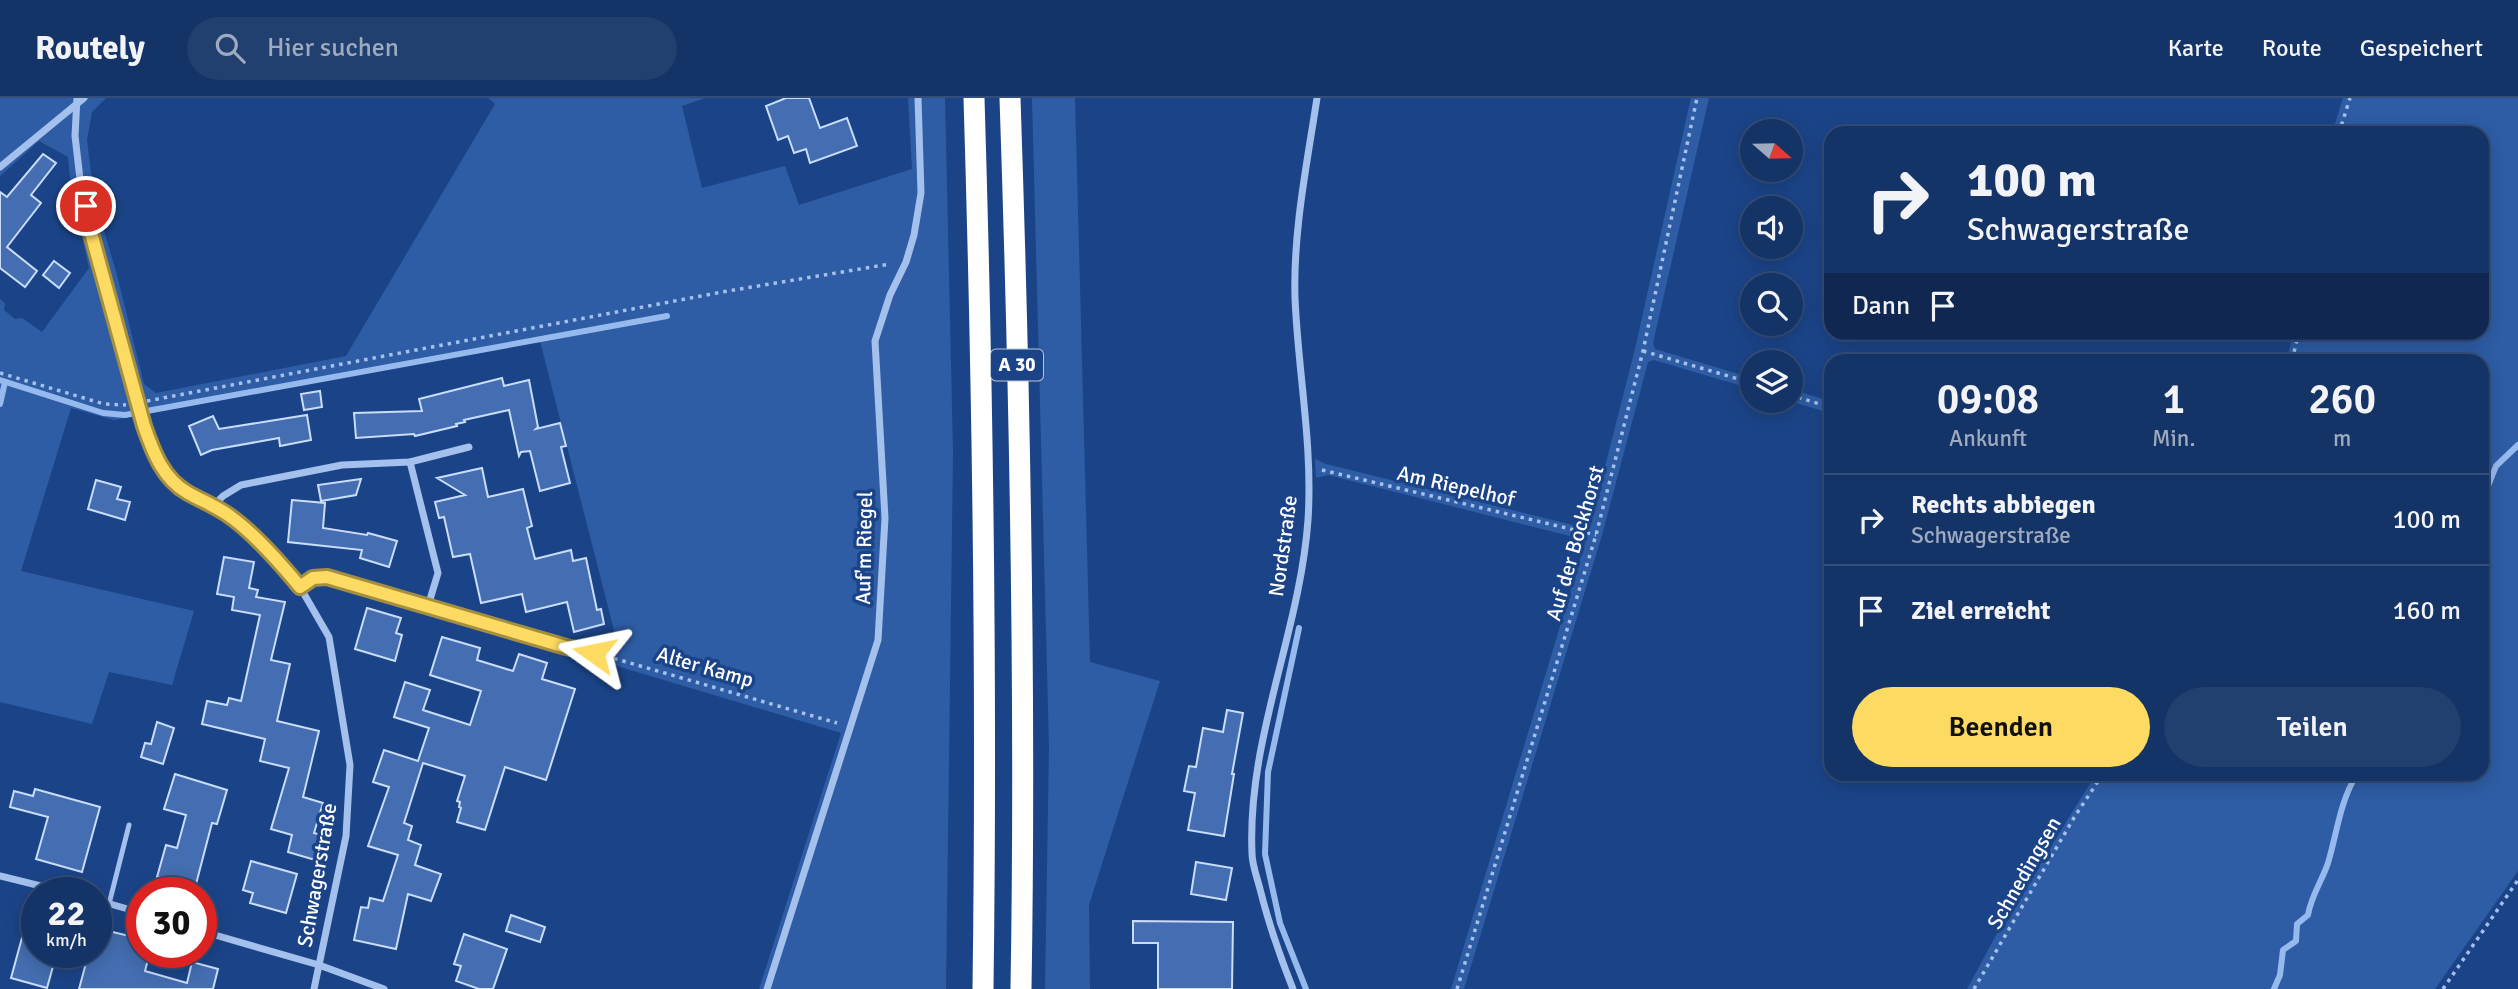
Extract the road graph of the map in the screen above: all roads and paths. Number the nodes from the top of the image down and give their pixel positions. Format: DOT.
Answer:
graph roads {
  1 [pos="84,98"];
  2 [pos="918,98"];
  3 [pos="974,98"];
  4 [pos="1010,98"];
  5 [pos="1317,98"];
  6 [pos="1697,98"];
  7 [pos="2350,98"];
  8 [pos="77,100"];
  9 [pos="2341,126"];
  10 [pos="0,167"];
  11 [pos="906,262"];
  12 [pos="1643,351"];
  13 [pos="0,373"];
  14 [pos="1740,379"];
  15 [pos="1803,399"];
  16 [pos="137,403"];
  17 [pos="1824,405"];
  18 [pos="469,447"];
  19 [pos="410,462"];
  20 [pos="1309,466"];
  21 [pos="213,506"];
  22 [pos="1596,535"];
  23 [pos="300,587"];
  24 [pos="428,606"];
  25 [pos="594,653"];
  26 [pos="851,727"];
  27 [pos="2098,781"];
  28 [pos="129,825"];
  29 [pos="0,876"];
  30 [pos="2518,880"];
  31 [pos="21,881"];
  32 [pos="112,892"];
  33 [pos="217,936"];
  34 [pos="319,965"];
  35 [pos="314,989"];
  36 [pos="384,989"];
  37 [pos="767,989"];
  38 [pos="983,989"];
  39 [pos="1021,989"];
  40 [pos="1293,989"];
  41 [pos="1457,989"];
  42 [pos="1974,989"];
  43 [pos="2443,989"];
  1 -- 8 [label="street"];
  2 -- 11 [label="street, Auf'm Riegel"];
  3 -- 38 [label="highway, A 30"];
  4 -- 39 [label="highway, A 30"];
  5 -- 20 [label="street, Nordstraße"];
  6 -- 12 [label="path, Auf der Bockhorst"];
  7 -- 9 [label="path"];
  8 -- 10 [label="street"];
  8 -- 16 [label="street, Schwagerstraße"];
  11 -- 16 [label="path"];
  11 -- 26 [label="street, Auf'm Riegel"];
  12 -- 14 [label="path"];
  12 -- 22 [label="path, Auf der Bockhorst"];
  13 -- 16 [label="path"];
  15 -- 17 [label="path"];
  16 -- 21 [label="street, Schwagerstraße"];
  18 -- 19 [label="street"];
  19 -- 21 [label="street"];
  19 -- 24 [label="street"];
  20 -- 22 [label="path, Am Riepelhof"];
  20 -- 40 [label="street, Nordstraße"];
  21 -- 23 [label="street, Schwagerstraße"];
  22 -- 41 [label="path, Auf der Bockhorst"];
  23 -- 24 [label="street"];
  23 -- 34 [label="street, Schwagerstraße"];
  24 -- 25 [label="street"];
  25 -- 26 [label="path, Alter Kamp"];
  26 -- 37 [label="street, Auf'm Riegel"];
  27 -- 42 [label="path, Schnedingsen"];
  28 -- 32 [label="lane"];
  29 -- 31 [label="street"];
  30 -- 43 [label="path"];
  33 -- 34 [label="street"];
  34 -- 35 [label="street, Schwagerstraße"];
  34 -- 36 [label="street"];
}
